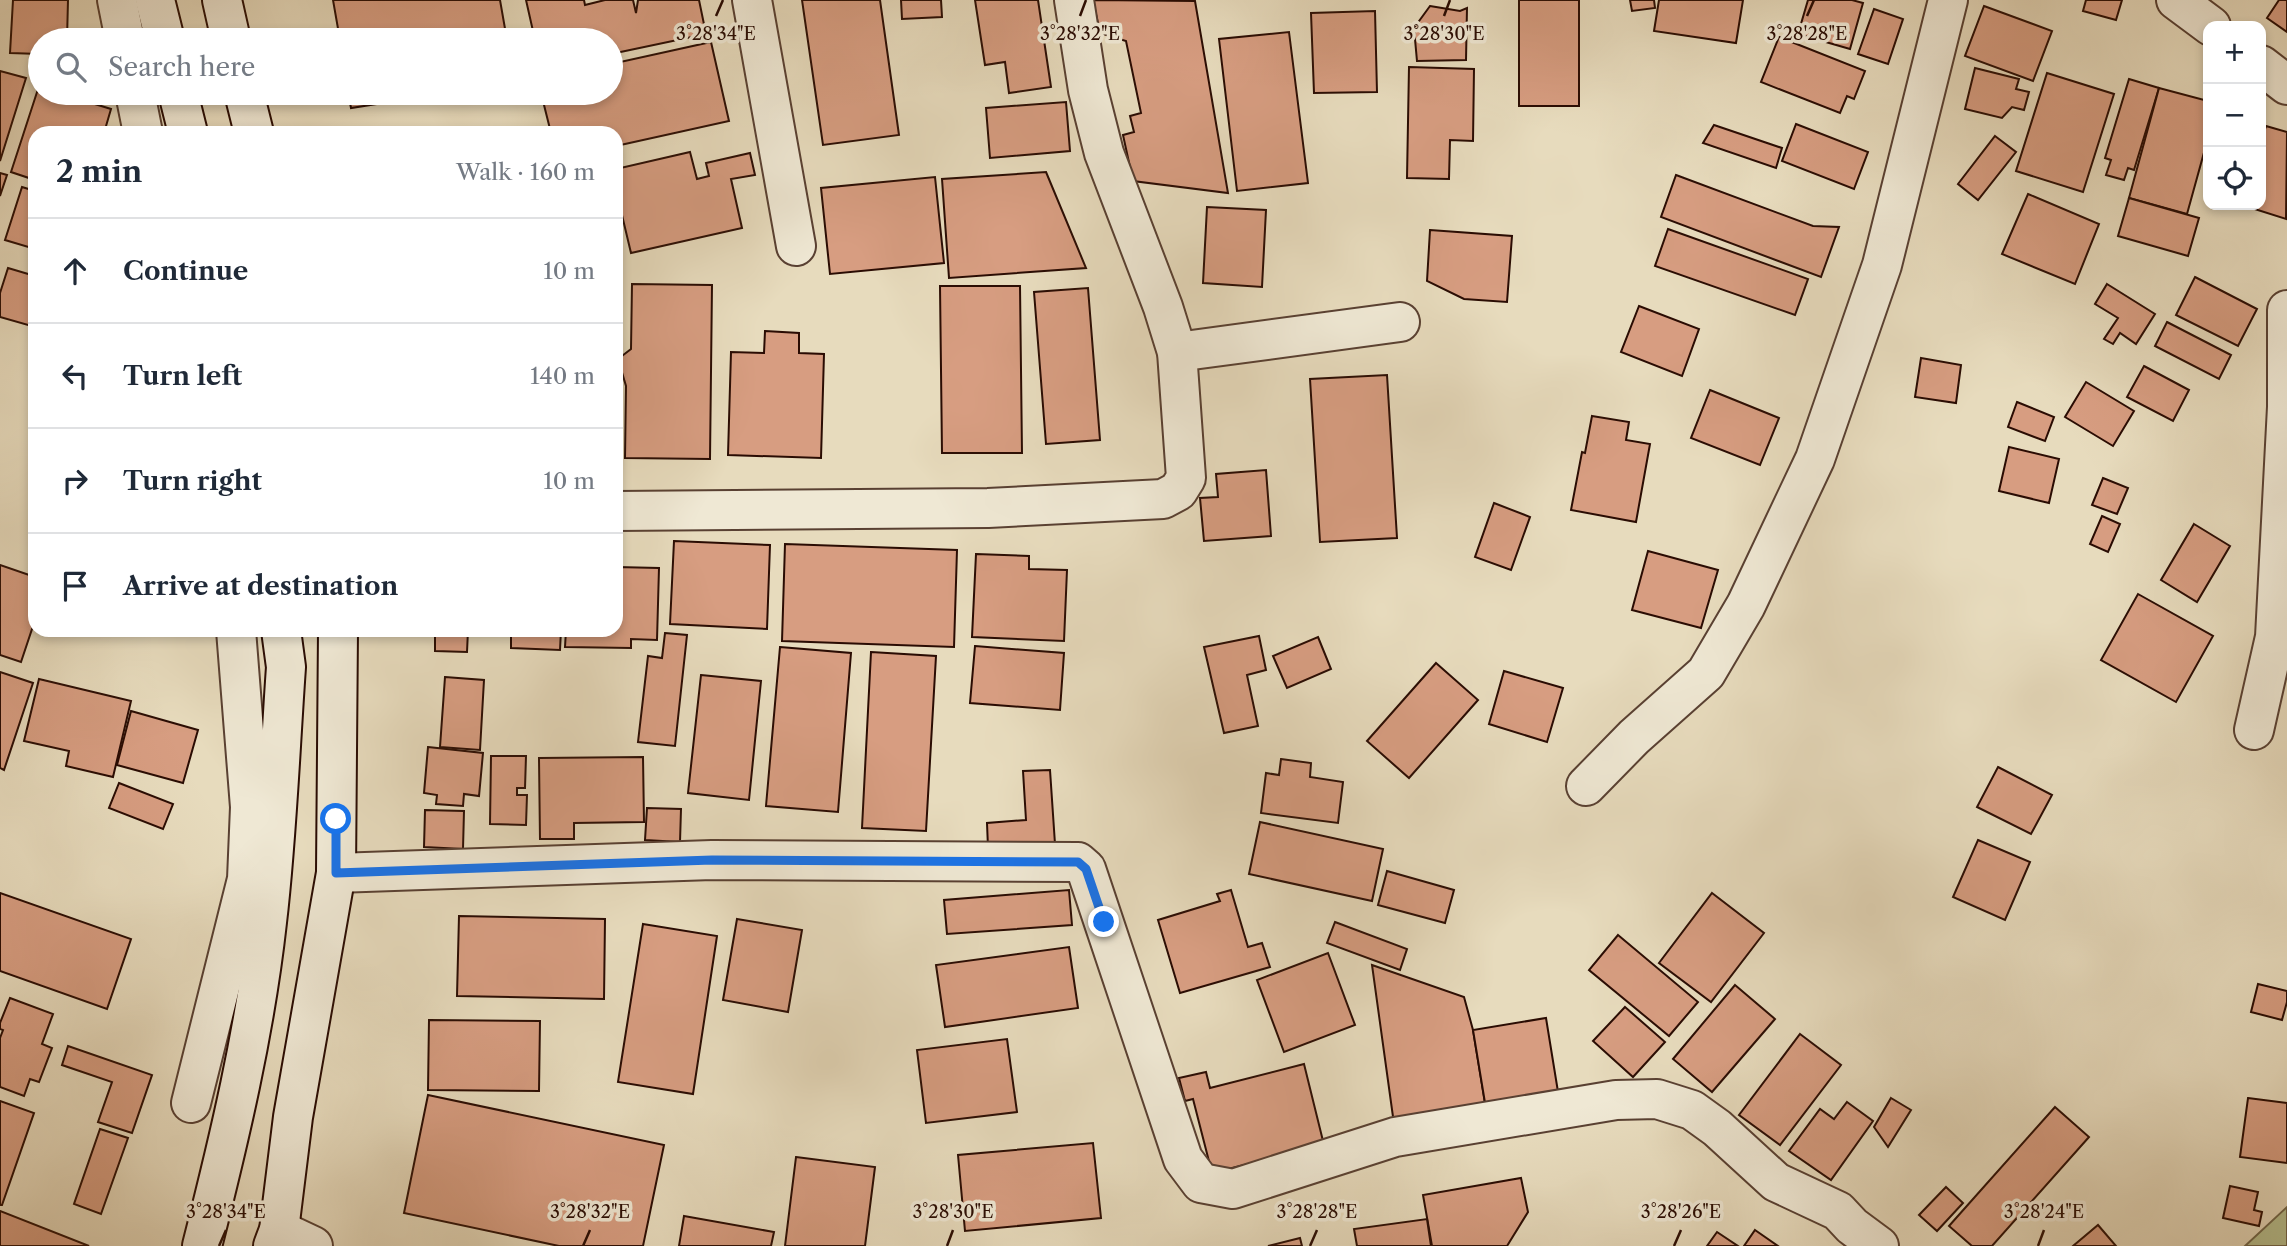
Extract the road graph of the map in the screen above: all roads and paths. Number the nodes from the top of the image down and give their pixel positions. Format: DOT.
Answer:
graph roads {
  1 [pos="117,0"];
  2 [pos="155,0"];
  3 [pos="222,0"];
  4 [pos="752,0"];
  5 [pos="1074,0"];
  6 [pos="1948,0"];
  7 [pos="2176,0"];
  8 [pos="2204,21"];
  9 [pos="123,28"];
  10 [pos="162,28"];
  11 [pos="228,28"];
  12 [pos="2266,69"];
  13 [pos="2287,85"];
  14 [pos="138,105"];
  15 [pos="181,105"];
  16 [pos="247,105"];
  17 [pos="142,126"];
  18 [pos="186,126"];
  19 [pos="252,126"];
  20 [pos="796,246"];
  21 [pos="2287,310"];
  22 [pos="1400,322"];
  23 [pos="1177,352"];
  24 [pos="623,511"];
  25 [pos="237,637"];
  26 [pos="282,637"];
  27 [pos="338,637"];
  28 [pos="2254,730"];
  29 [pos="1586,786"];
  30 [pos="336,873"];
  31 [pos="191,1103"];
  32 [pos="276,1238"];
  33 [pos="202,1246"];
  34 [pos="313,1246"];
  35 [pos="1879,1246"];
  1 -- 9 [label="street"];
  2 -- 10 [label="street"];
  3 -- 11 [label="street"];
  4 -- 20 [label="street"];
  5 -- 23 [label="street"];
  6 -- 29 [label="street"];
  7 -- 8 [label="street"];
  12 -- 13 [label="street"];
  14 -- 17 [label="street"];
  15 -- 18 [label="street"];
  16 -- 19 [label="street"];
  21 -- 28 [label="street"];
  22 -- 23 [label="street"];
  23 -- 24 [label="street"];
  25 -- 31 [label="street"];
  26 -- 33 [label="street"];
  27 -- 30 [label="street"];
  30 -- 32 [label="street"];
  30 -- 35 [label="street"];
  32 -- 34 [label="street"];
}
